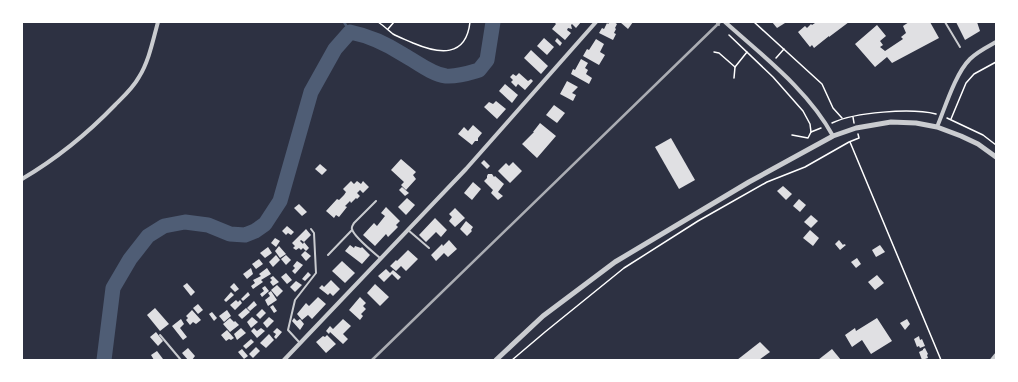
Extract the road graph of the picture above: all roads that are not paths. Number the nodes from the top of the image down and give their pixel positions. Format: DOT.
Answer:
graph roads {
  1 [pos="158,22"];
  2 [pos="596,22"];
  3 [pos="725,22"];
  4 [pos="945,22"];
  5 [pos="996,42"];
  6 [pos="960,47"];
  7 [pos="937,127"];
  8 [pos="833,136"];
  9 [pos="996,157"];
  10 [pos="22,179"];
  11 [pos="376,201"];
  12 [pos="311,229"];
  13 [pos="352,230"];
  14 [pos="408,230"];
  15 [pos="429,248"];
  16 [pos="328,255"];
  17 [pos="380,259"];
  18 [pos="160,335"];
  19 [pos="300,343"];
  20 [pos="996,355"];
  21 [pos="181,360"];
  22 [pos="284,360"];
  23 [pos="496,360"];
  24 [pos="992,360"];
  1 -- 10 [label="street"];
  2 -- 14 [label="street"];
  3 -- 8 [label="street"];
  4 -- 6 [label="lane"];
  5 -- 7 [label="street"];
  7 -- 8 [label="street"];
  7 -- 9 [label="street"];
  8 -- 23 [label="street"];
  11 -- 13 [label="lane"];
  12 -- 19 [label="lane"];
  13 -- 16 [label="lane"];
  13 -- 17 [label="lane"];
  14 -- 15 [label="lane"];
  14 -- 17 [label="street"];
  17 -- 19 [label="street"];
  18 -- 21 [label="lane"];
  19 -- 22 [label="street"];
  20 -- 24 [label="street"];
}
